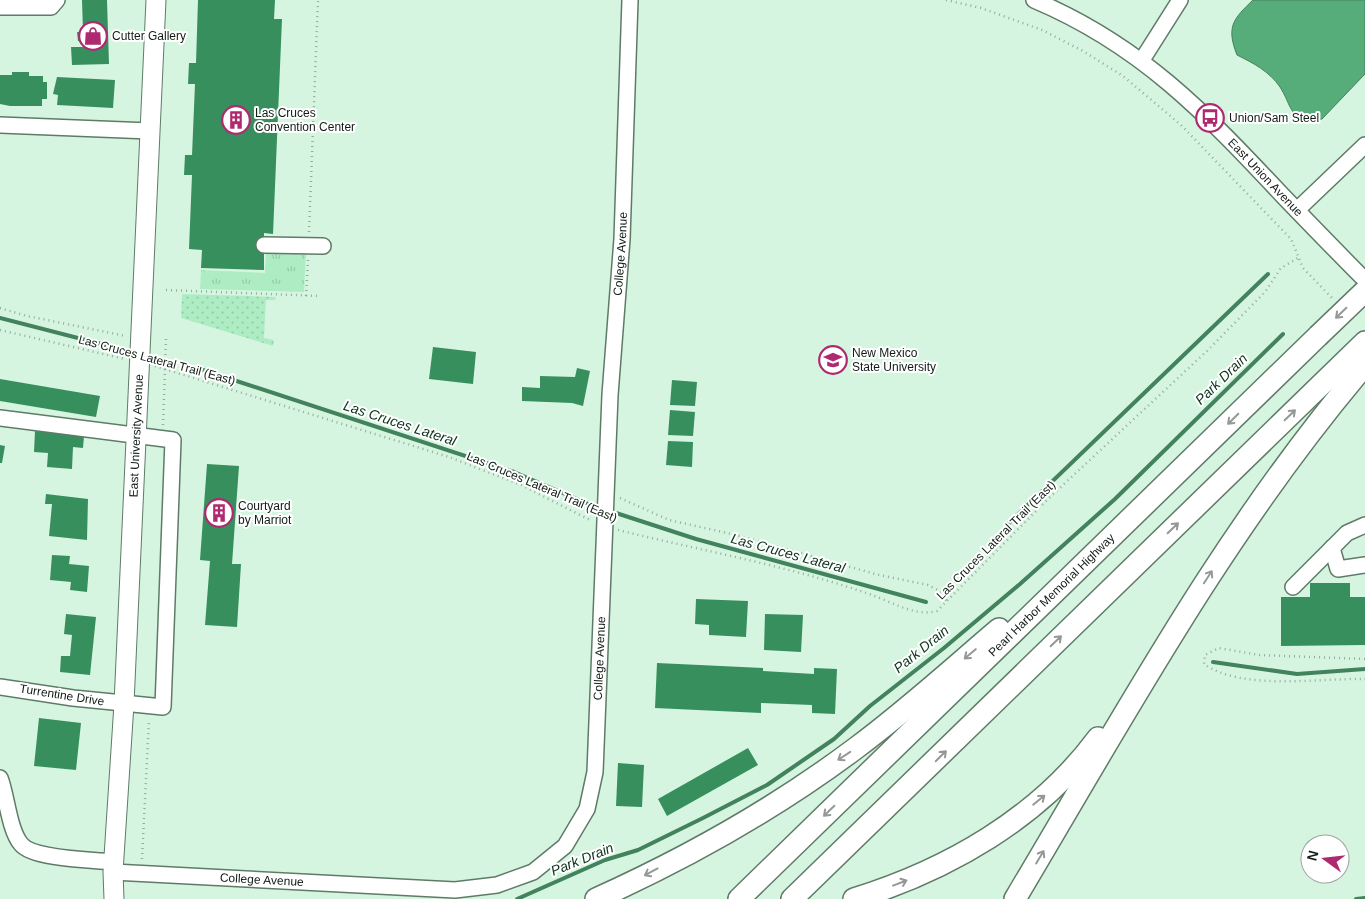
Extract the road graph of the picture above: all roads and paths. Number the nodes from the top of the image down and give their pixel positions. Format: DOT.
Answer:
graph roads {
  1 [pos="57,0"];
  2 [pos="156,0"];
  3 [pos="318,0"];
  4 [pos="630,0"];
  5 [pos="946,0"];
  6 [pos="1034,0"];
  7 [pos="1180,0"];
  8 [pos="0,7"];
  9 [pos="1142,60"];
  10 [pos="0,125"];
  11 [pos="150,131"];
  12 [pos="1365,145"];
  13 [pos="1297,210"];
  14 [pos="264,244"];
  15 [pos="316,246"];
  16 [pos="1298,258"];
  17 [pos="1365,280"];
  18 [pos="166,290"];
  19 [pos="1365,291"];
  20 [pos="306,296"];
  21 [pos="320,296"];
  22 [pos="1337,304"];
  23 [pos="0,308"];
  24 [pos="0,330"];
  25 [pos="140,339"];
  26 [pos="1365,342"];
  27 [pos="139,362"];
  28 [pos="1356,367"];
  29 [pos="0,418"];
  30 [pos="136,437"];
  31 [pos="607,491"];
  32 [pos="1154,498"];
  33 [pos="1365,525"];
  34 [pos="604,526"];
  35 [pos="1332,548"];
  36 [pos="1365,565"];
  37 [pos="1293,586"];
  38 [pos="947,602"];
  39 [pos="1181,619"];
  40 [pos="1365,659"];
  41 [pos="1365,679"];
  42 [pos="0,687"];
  43 [pos="124,704"];
  44 [pos="0,778"];
  45 [pos="113,867"];
  46 [pos="107,899"];
  47 [pos="114,899"];
  48 [pos="596,899"];
  49 [pos="739,899"];
  50 [pos="792,899"];
  51 [pos="854,899"];
  52 [pos="1015,899"];
  1 -- 8 [label="street"];
  2 -- 11 [label="main road, East University Avenue"];
  3 -- 15 [label="path"];
  4 -- 31 [label="street, College Avenue"];
  5 -- 16 [label="path"];
  6 -- 9 [label="street, East Union Avenue"];
  7 -- 9 [label="street"];
  9 -- 13 [label="street, East Union Avenue"];
  10 -- 11 [label="street"];
  11 -- 25 [label="main road, East University Avenue"];
  12 -- 13 [label="street"];
  13 -- 17 [label="street, East Union Avenue"];
  14 -- 15 [label="street"];
  15 -- 20 [label="path"];
  16 -- 22 [label="path"];
  16 -- 38 [label="path, Las Cruces Lateral Trail (East)"];
  18 -- 20 [label="path"];
  19 -- 32 [label="highway, Pearl Harbor Memorial Highway, one-way, bridge"];
  20 -- 21 [label="path"];
  23 -- 25 [label="path"];
  24 -- 27 [label="path, Las Cruces Lateral Trail (East)"];
  25 -- 27 [label="main road, East University Avenue"];
  26 -- 28 [label="highway"];
  27 -- 30 [label="main road, East University Avenue"];
  27 -- 34 [label="path, Las Cruces Lateral Trail (East)"];
  39 -- 28 [label="highway, one-way"];
  50 -- 28 [label="highway, one-way"];
  29 -- 30 [label="street"];
  30 -- 43 [label="main road, East University Avenue"];
  30 -- 43 [label="street, Turrentine Drive"];
  31 -- 34 [label="street, College Avenue"];
  31 -- 38 [label="path"];
  32 -- 48 [label="highway, one-way"];
  32 -- 49 [label="highway, Pearl Harbor Memorial Highway, one-way"];
  33 -- 35 [label="street"];
  34 -- 38 [label="path, Las Cruces Lateral Trail (East)"];
  34 -- 45 [label="street, College Avenue"];
  35 -- 36 [label="street"];
  35 -- 37 [label="street"];
  51 -- 39 [label="highway, one-way"];
  52 -- 39 [label="highway, one-way"];
  40 -- 41 [label="path"];
  42 -- 43 [label="street, Turrentine Drive"];
  43 -- 45 [label="main road, East University Avenue"];
  44 -- 45 [label="street, College Avenue"];
  45 -- 46 [label="main road, East University Avenue"];
  45 -- 47 [label="main road, East University Avenue"];
}
